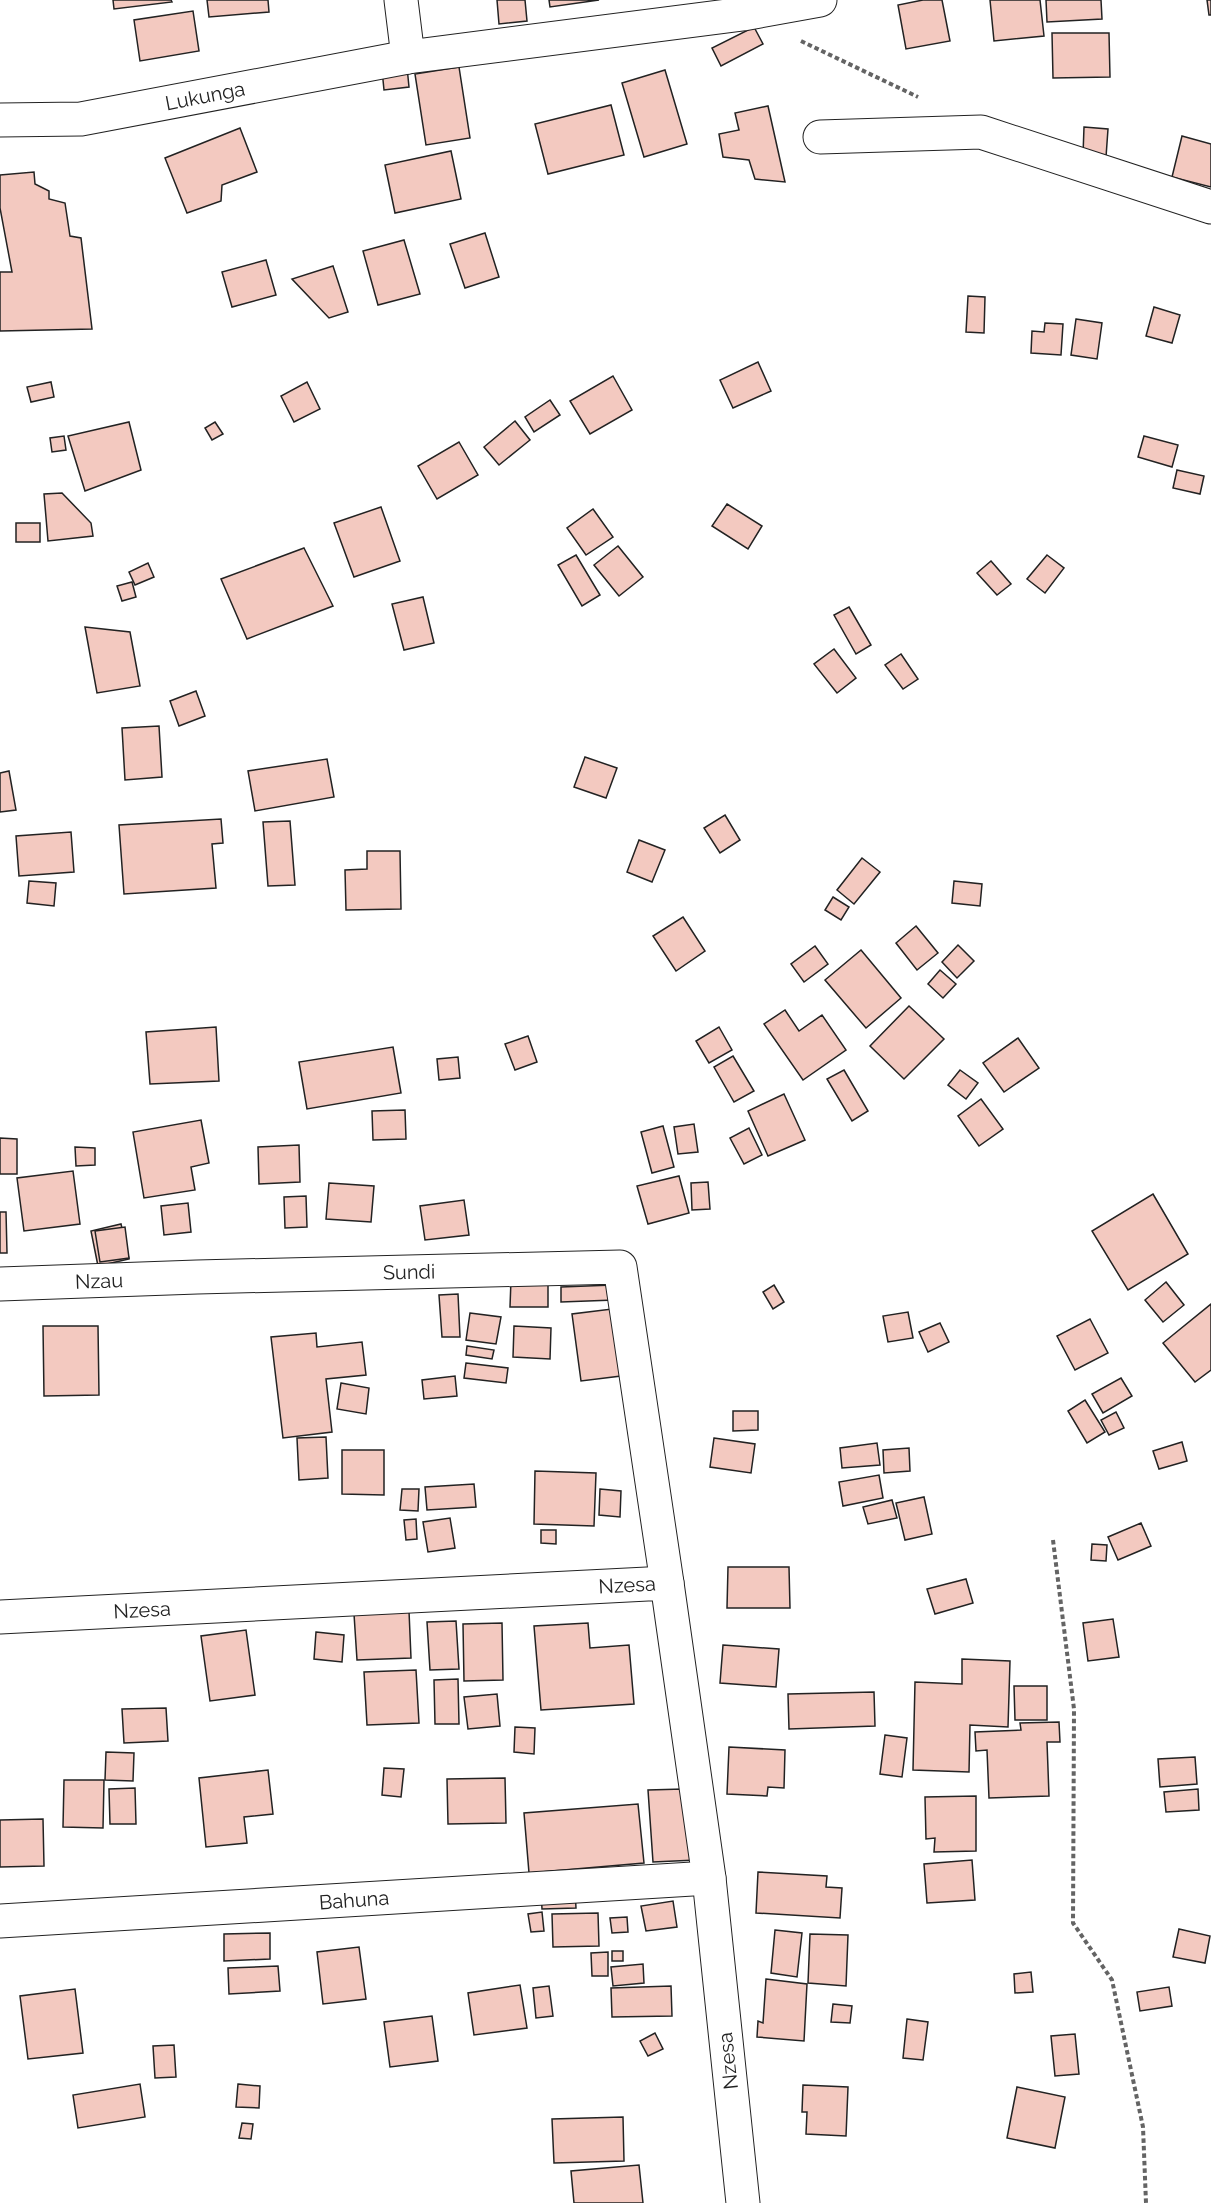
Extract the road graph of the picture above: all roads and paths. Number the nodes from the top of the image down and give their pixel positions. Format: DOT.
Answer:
graph roads {
  1 [pos="401,0"];
  2 [pos="820,0"];
  3 [pos="796,39"];
  4 [pos="408,57"];
  5 [pos="922,99"];
  6 [pos="0,120"];
  7 [pos="820,137"];
  8 [pos="1211,207"];
  9 [pos="197,1277"];
  10 [pos="0,1284"];
  11 [pos="1053,1540"];
  12 [pos="667,1583"];
  13 [pos="0,1617"];
  14 [pos="709,1878"];
  15 [pos="0,1921"];
  16 [pos="743,2203"];
  17 [pos="1146,2203"];
  1 -- 4 [label="street"];
  2 -- 4 [label="street, Lukunga"];
  3 -- 5 [label="path"];
  4 -- 6 [label="street, Lukunga"];
  7 -- 8 [label="street"];
  9 -- 10 [label="street, Nzau"];
  9 -- 12 [label="street, Sundi"];
  11 -- 17 [label="path"];
  12 -- 13 [label="street, Nzesa"];
  12 -- 14 [label="street, Nzesa"];
  14 -- 15 [label="street, Bahuna"];
  14 -- 16 [label="street, Nzesa"];
}
